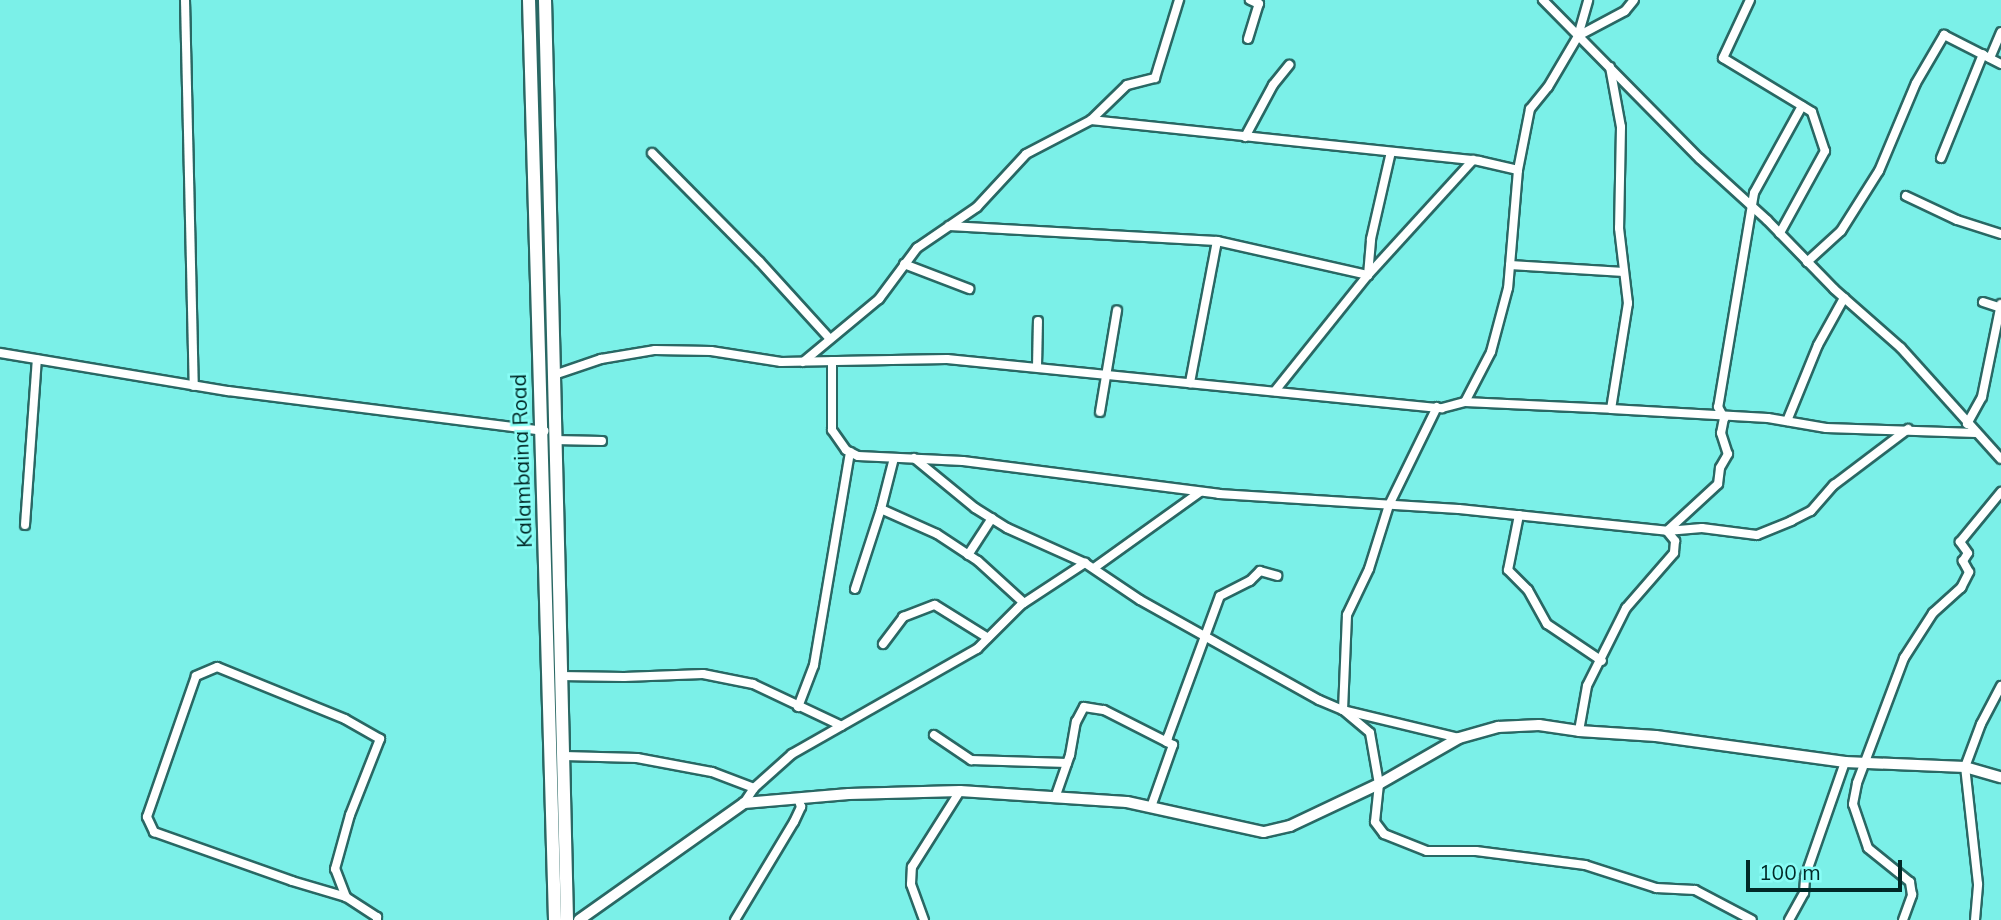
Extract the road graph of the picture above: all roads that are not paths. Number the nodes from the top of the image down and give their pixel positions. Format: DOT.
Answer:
graph roads {
  1 [pos="185,0"];
  2 [pos="528,0"];
  3 [pos="545,0"];
  4 [pos="1179,0"];
  5 [pos="1250,0"];
  6 [pos="1543,0"];
  7 [pos="1588,0"];
  8 [pos="1634,0"];
  9 [pos="1750,0"];
  10 [pos="2001,32"];
  11 [pos="1578,36"];
  12 [pos="1248,39"];
  13 [pos="1986,56"];
  14 [pos="2001,64"];
  15 [pos="1289,65"];
  16 [pos="1610,67"];
  17 [pos="1802,106"];
  18 [pos="1091,120"];
  19 [pos="1245,137"];
  20 [pos="1391,152"];
  21 [pos="652,153"];
  22 [pos="1941,158"];
  23 [pos="1473,160"];
  24 [pos="1518,170"];
  25 [pos="1906,196"];
  26 [pos="1752,206"];
  27 [pos="949,226"];
  28 [pos="1780,233"];
  29 [pos="2001,234"];
  30 [pos="1217,241"];
  31 [pos="1807,262"];
  32 [pos="904,264"];
  33 [pos="1510,265"];
  34 [pos="1624,272"];
  35 [pos="1368,275"];
  36 [pos="969,289"];
  37 [pos="1844,298"];
  38 [pos="1983,302"];
  39 [pos="2000,306"];
  40 [pos="1116,310"];
  41 [pos="1038,321"];
  42 [pos="830,339"];
  43 [pos="0,353"];
  44 [pos="37,359"];
  45 [pos="832,361"];
  46 [pos="803,362"];
  47 [pos="1037,368"];
  48 [pos="1105,374"];
  49 [pos="554,375"];
  50 [pos="1190,383"];
  51 [pos="194,386"];
  52 [pos="1275,391"];
  53 [pos="1465,402"];
  54 [pos="1437,407"];
  55 [pos="1611,409"];
  56 [pos="1100,412"];
  57 [pos="1724,418"];
  58 [pos="1787,421"];
  59 [pos="1968,424"];
  60 [pos="1908,429"];
  61 [pos="539,431"];
  62 [pos="1976,433"];
  63 [pos="554,436"];
  64 [pos="602,441"];
  65 [pos="850,452"];
  66 [pos="894,458"];
  67 [pos="914,458"];
  68 [pos="2001,459"];
  69 [pos="1200,492"];
  70 [pos="2001,492"];
  71 [pos="1390,505"];
  72 [pos="881,509"];
  73 [pos="1519,515"];
  74 [pos="992,518"];
  75 [pos="25,524"];
  76 [pos="1667,531"];
  77 [pos="968,555"];
  78 [pos="1085,563"];
  79 [pos="1094,568"];
  80 [pos="1278,576"];
  81 [pos="855,589"];
  82 [pos="1024,603"];
  83 [pos="1205,636"];
  84 [pos="988,638"];
  85 [pos="883,644"];
  86 [pos="1602,662"];
  87 [pos="560,676"];
  88 [pos="2001,686"];
  89 [pos="798,707"];
  90 [pos="1343,710"];
  91 [pos="842,726"];
  92 [pos="1579,732"];
  93 [pos="934,735"];
  94 [pos="1460,738"];
  95 [pos="1167,742"];
  96 [pos="564,757"];
  97 [pos="1845,762"];
  98 [pos="1067,763"];
  99 [pos="1862,763"];
  100 [pos="1965,767"];
  101 [pos="2001,777"];
  102 [pos="1379,784"];
  103 [pos="754,788"];
  104 [pos="960,791"];
  105 [pos="798,798"];
  106 [pos="1055,798"];
  107 [pos="744,803"];
  108 [pos="1151,807"];
  109 [pos="346,897"];
  110 [pos="377,920"];
  111 [pos="555,920"];
  112 [pos="567,920"];
  113 [pos="579,920"];
  114 [pos="735,920"];
  115 [pos="924,920"];
  116 [pos="1752,920"];
  117 [pos="1789,920"];
  118 [pos="1903,920"];
  119 [pos="1975,920"];
  1 -- 51 [label="street"];
  2 -- 61 [label="main road, Kalambaina Road"];
  3 -- 49 [label="main road"];
  4 -- 18 [label="street"];
  5 -- 12 [label="street"];
  6 -- 11 [label="street"];
  7 -- 11 [label="street"];
  8 -- 11 [label="street"];
  9 -- 17 [label="street"];
  10 -- 13 [label="street"];
  11 -- 16 [label="street"];
  11 -- 24 [label="street"];
  13 -- 14 [label="street"];
  13 -- 22 [label="street"];
  13 -- 31 [label="street"];
  15 -- 19 [label="street"];
  16 -- 26 [label="street"];
  16 -- 34 [label="street"];
  17 -- 26 [label="street"];
  17 -- 28 [label="street"];
  18 -- 19 [label="street"];
  18 -- 27 [label="street"];
  19 -- 20 [label="street"];
  20 -- 23 [label="street"];
  20 -- 35 [label="street"];
  21 -- 42 [label="street"];
  23 -- 24 [label="street"];
  23 -- 35 [label="street"];
  24 -- 33 [label="street"];
  25 -- 29 [label="street"];
  26 -- 28 [label="street"];
  26 -- 57 [label="street"];
  27 -- 30 [label="street"];
  27 -- 32 [label="street"];
  28 -- 31 [label="street"];
  30 -- 35 [label="street"];
  30 -- 50 [label="street"];
  31 -- 37 [label="street"];
  32 -- 36 [label="street"];
  32 -- 42 [label="street"];
  33 -- 34 [label="street"];
  33 -- 53 [label="street"];
  34 -- 55 [label="street"];
  35 -- 52 [label="street"];
  37 -- 58 [label="street"];
  37 -- 59 [label="street"];
  38 -- 39 [label="street"];
  39 -- 59 [label="street"];
  40 -- 48 [label="street"];
  41 -- 47 [label="street"];
  42 -- 46 [label="street"];
  43 -- 44 [label="street"];
  44 -- 51 [label="street"];
  44 -- 75 [label="street"];
  45 -- 46 [label="street"];
  45 -- 47 [label="street"];
  45 -- 65 [label="street"];
  46 -- 49 [label="street"];
  47 -- 48 [label="street"];
  48 -- 50 [label="street"];
  48 -- 56 [label="street"];
  49 -- 63 [label="main road"];
  50 -- 52 [label="street"];
  51 -- 61 [label="street"];
  52 -- 54 [label="street"];
  53 -- 54 [label="street"];
  53 -- 55 [label="street"];
  54 -- 71 [label="street"];
  55 -- 57 [label="street"];
  57 -- 58 [label="street"];
  57 -- 76 [label="street"];
  58 -- 60 [label="street"];
  59 -- 62 [label="street"];
  60 -- 62 [label="street"];
  60 -- 76 [label="street"];
  61 -- 63 [label="street"];
  61 -- 111 [label="main road, Kalambaina Road"];
  62 -- 68 [label="street"];
  63 -- 64 [label="street"];
  63 -- 87 [label="main road"];
  65 -- 66 [label="street"];
  65 -- 89 [label="street"];
  66 -- 67 [label="street"];
  66 -- 72 [label="street"];
  67 -- 69 [label="street"];
  67 -- 74 [label="street"];
  69 -- 71 [label="street"];
  69 -- 79 [label="street"];
  70 -- 99 [label="street"];
  71 -- 73 [label="street"];
  71 -- 90 [label="street"];
  72 -- 77 [label="street"];
  72 -- 81 [label="street"];
  73 -- 76 [label="street"];
  73 -- 86 [label="street"];
  74 -- 77 [label="street"];
  74 -- 78 [label="street"];
  76 -- 86 [label="street"];
  77 -- 82 [label="street"];
  78 -- 79 [label="street"];
  78 -- 82 [label="street"];
  79 -- 83 [label="street"];
  80 -- 83 [label="street"];
  82 -- 84 [label="street"];
  83 -- 90 [label="street"];
  83 -- 95 [label="street"];
  84 -- 85 [label="street"];
  84 -- 91 [label="street"];
  86 -- 92 [label="street"];
  87 -- 89 [label="street"];
  87 -- 96 [label="main road"];
  88 -- 100 [label="street"];
  89 -- 91 [label="street"];
  90 -- 94 [label="street"];
  90 -- 102 [label="street"];
  91 -- 103 [label="street"];
  92 -- 94 [label="street"];
  92 -- 97 [label="street"];
  93 -- 98 [label="street"];
  94 -- 102 [label="street"];
  95 -- 98 [label="street"];
  95 -- 108 [label="street"];
  96 -- 103 [label="street"];
  96 -- 112 [label="main road"];
  97 -- 99 [label="street"];
  97 -- 117 [label="street"];
  98 -- 106 [label="street"];
  99 -- 100 [label="street"];
  99 -- 118 [label="street"];
  100 -- 101 [label="street"];
  100 -- 119 [label="street"];
  102 -- 108 [label="street"];
  102 -- 116 [label="street"];
  103 -- 107 [label="street"];
  104 -- 105 [label="street"];
  104 -- 106 [label="street"];
  104 -- 115 [label="street"];
  105 -- 107 [label="street"];
  105 -- 114 [label="street"];
  106 -- 108 [label="street"];
  107 -- 113 [label="street"];
  109 -- 109 [label="street"];
  109 -- 110 [label="street"];
}
